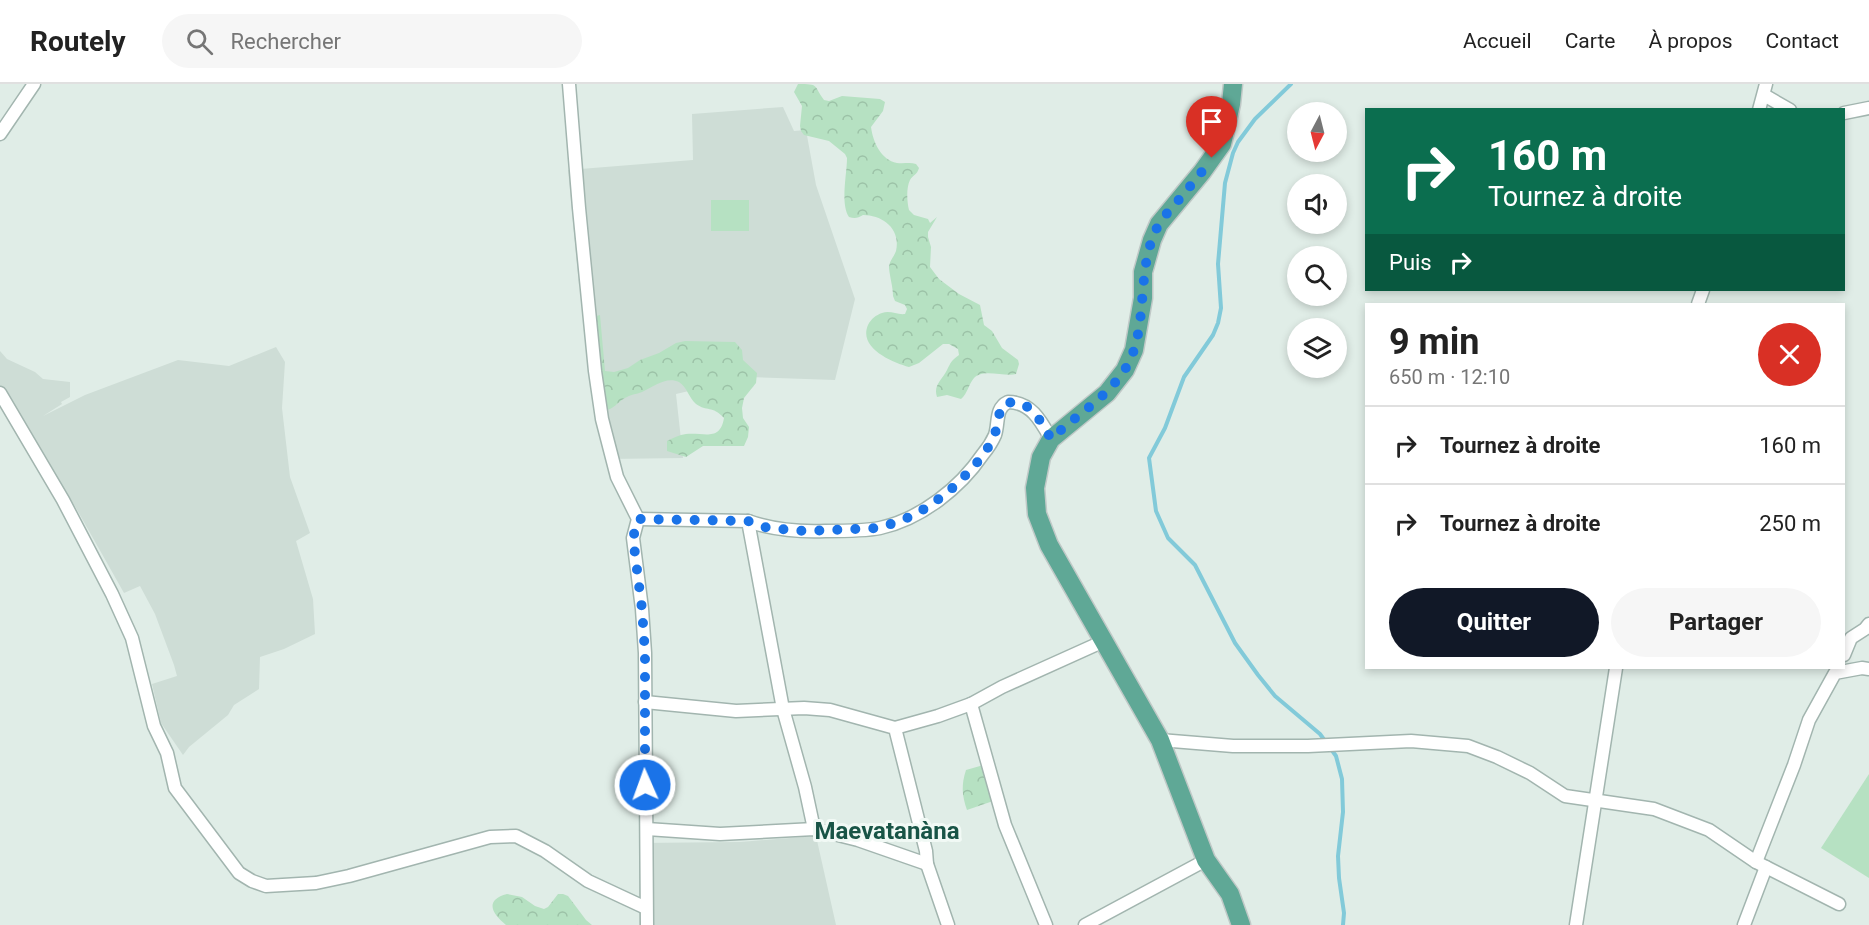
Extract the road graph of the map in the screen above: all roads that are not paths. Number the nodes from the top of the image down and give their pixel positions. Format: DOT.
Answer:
graph roads {
  1 [pos="34,84"];
  2 [pos="569,84"];
  3 [pos="1233,84"];
  4 [pos="1765,90"];
  5 [pos="1760,108"];
  6 [pos="1788,108"];
  7 [pos="1869,108"];
  8 [pos="1845,113"];
  9 [pos="0,134"];
  10 [pos="0,393"];
  11 [pos="1051,439"];
  12 [pos="638,519"];
  13 [pos="748,521"];
  14 [pos="1869,624"];
  15 [pos="1104,641"];
  16 [pos="1845,653"];
  17 [pos="1616,669"];
  18 [pos="1869,669"];
  19 [pos="1836,670"];
  20 [pos="645,702"];
  21 [pos="971,704"];
  22 [pos="783,710"];
  23 [pos="895,728"];
  24 [pos="1160,740"];
  25 [pos="1595,800"];
  26 [pos="647,828"];
  27 [pos="814,829"];
  28 [pos="1206,860"];
  29 [pos="927,864"];
  30 [pos="1761,865"];
  31 [pos="1839,904"];
  32 [pos="646,908"];
  33 [pos="647,925"];
  34 [pos="948,925"];
  35 [pos="1046,925"];
  36 [pos="1085,925"];
  37 [pos="1241,925"];
  38 [pos="1576,925"];
  39 [pos="1744,925"];
  1 -- 9 [label="street"];
  2 -- 12 [label="street"];
  3 -- 11 [label="main road"];
  4 -- 5 [label="street"];
  4 -- 6 [label="street"];
  7 -- 8 [label="street"];
  10 -- 32 [label="street"];
  11 -- 13 [label="street"];
  11 -- 15 [label="main road"];
  12 -- 13 [label="street"];
  12 -- 20 [label="street"];
  13 -- 22 [label="street"];
  14 -- 16 [label="street"];
  15 -- 21 [label="street"];
  15 -- 24 [label="main road"];
  17 -- 25 [label="street"];
  18 -- 19 [label="street"];
  19 -- 30 [label="street"];
  20 -- 22 [label="street"];
  20 -- 26 [label="street"];
  21 -- 23 [label="street"];
  21 -- 35 [label="street"];
  22 -- 23 [label="street"];
  22 -- 27 [label="street"];
  23 -- 29 [label="street"];
  24 -- 25 [label="street"];
  24 -- 28 [label="main road"];
  25 -- 30 [label="street"];
  25 -- 38 [label="street"];
  26 -- 27 [label="street"];
  26 -- 32 [label="street"];
  27 -- 29 [label="street"];
  28 -- 36 [label="street"];
  28 -- 37 [label="main road"];
  29 -- 34 [label="street"];
  30 -- 31 [label="street"];
  30 -- 39 [label="street"];
  32 -- 33 [label="street"];
}
